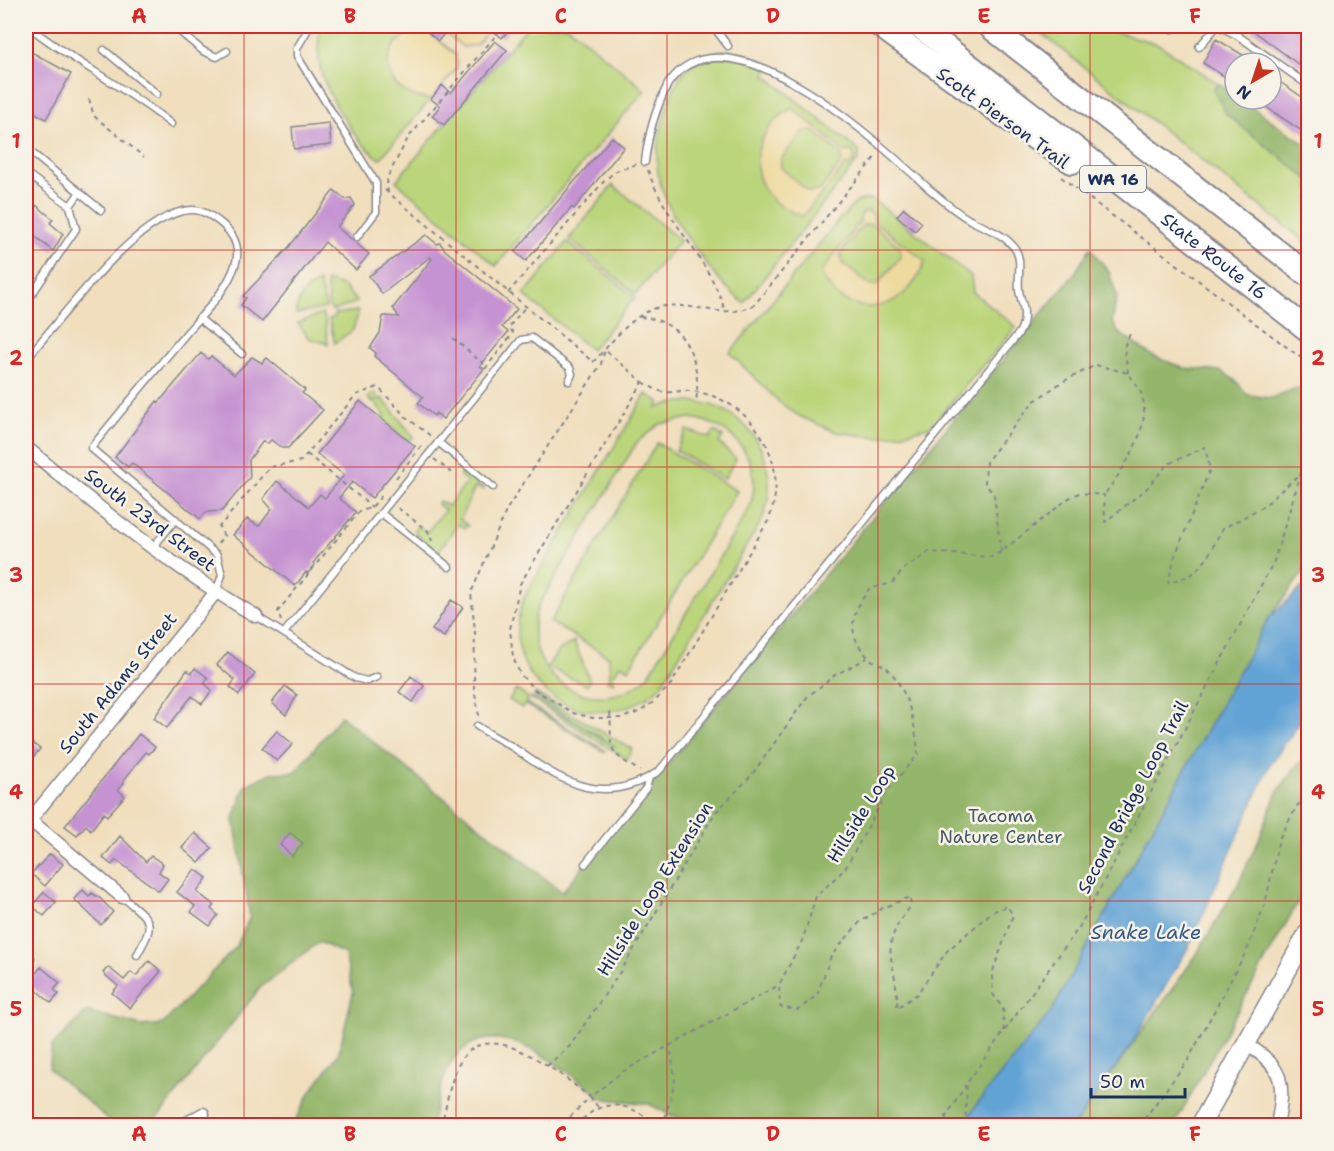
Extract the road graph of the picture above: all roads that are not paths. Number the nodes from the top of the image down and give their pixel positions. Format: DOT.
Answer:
graph roads {
  1 [pos="28,26"];
  2 [pos="173,26"];
  3 [pos="310,26"];
  4 [pos="713,26"];
  5 [pos="919,26"];
  6 [pos="989,26"];
  7 [pos="1000,26"];
  8 [pos="1218,26"];
  9 [pos="1229,26"];
  10 [pos="1304,26"];
  11 [pos="1308,29"];
  12 [pos="876,32"];
  13 [pos="1236,35"];
  14 [pos="716,47"];
  15 [pos="1199,47"];
  16 [pos="104,50"];
  17 [pos="227,51"];
  18 [pos="694,54"];
  19 [pos="1057,78"];
  20 [pos="1308,85"];
  21 [pos="813,86"];
  22 [pos="157,94"];
  23 [pos="171,124"];
  24 [pos="26,148"];
  25 [pos="645,162"];
  26 [pos="26,172"];
  27 [pos="80,192"];
  28 [pos="70,206"];
  29 [pos="101,210"];
  30 [pos="1160,216"];
  31 [pos="357,237"];
  32 [pos="1308,275"];
  33 [pos="26,303"];
  34 [pos="199,318"];
  35 [pos="1308,330"];
  36 [pos="242,354"];
  37 [pos="26,359"];
  38 [pos="569,381"];
  39 [pos="438,442"];
  40 [pos="26,447"];
  41 [pos="493,488"];
  42 [pos="381,513"];
  43 [pos="176,519"];
  44 [pos="153,547"];
  45 [pos="449,567"];
  46 [pos="216,592"];
  47 [pos="256,616"];
  48 [pos="284,633"];
  49 [pos="377,677"];
  50 [pos="477,726"];
  51 [pos="649,778"];
  52 [pos="28,823"];
  53 [pos="585,864"];
  54 [pos="122,897"];
  55 [pos="1308,933"];
  56 [pos="26,953"];
  57 [pos="137,955"];
  58 [pos="31,958"];
  59 [pos="1246,1044"];
  60 [pos="203,1114"];
  61 [pos="182,1125"];
  62 [pos="1200,1125"];
  63 [pos="1277,1125"];
  1 -- 23 [label="lane"];
  2 -- 17 [label="lane"];
  3 -- 31 [label="lane"];
  4 -- 14 [label="lane"];
  5 -- 30 [label="highway, State Route 16 / WA 16"];
  6 -- 19 [label="highway, WA 16"];
  7 -- 19 [label="highway"];
  8 -- 13 [label="lane"];
  8 -- 15 [label="lane"];
  9 -- 13 [label="lane"];
  10 -- 11 [label="lane"];
  12 -- 30 [label="highway"];
  13 -- 20 [label="lane"];
  16 -- 22 [label="lane"];
  18 -- 25 [label="lane"];
  19 -- 32 [label="highway, WA 16"];
  21 -- 51 [label="lane"];
  24 -- 27 [label="lane"];
  26 -- 28 [label="lane"];
  27 -- 28 [label="lane"];
  27 -- 29 [label="lane"];
  28 -- 33 [label="lane"];
  30 -- 35 [label="highway, State Route 16 / WA 16"];
  34 -- 36 [label="lane"];
  34 -- 37 [label="lane"];
  34 -- 43 [label="lane"];
  38 -- 39 [label="lane"];
  39 -- 41 [label="lane"];
  39 -- 42 [label="lane"];
  40 -- 44 [label="street, South 23rd Street"];
  42 -- 45 [label="lane"];
  42 -- 48 [label="lane"];
  43 -- 44 [label="lane"];
  43 -- 46 [label="lane"];
  44 -- 46 [label="street, South 23rd Street"];
  46 -- 47 [label="street, South 23rd Street"];
  46 -- 52 [label="street, South Adams Street"];
  47 -- 48 [label="lane"];
  48 -- 49 [label="lane"];
  50 -- 51 [label="lane"];
  51 -- 53 [label="lane"];
  52 -- 54 [label="street"];
  54 -- 57 [label="lane"];
  55 -- 59 [label="main road"];
  56 -- 58 [label="lane"];
  59 -- 62 [label="main road"];
  59 -- 63 [label="street"];
  60 -- 61 [label="street"];
}
